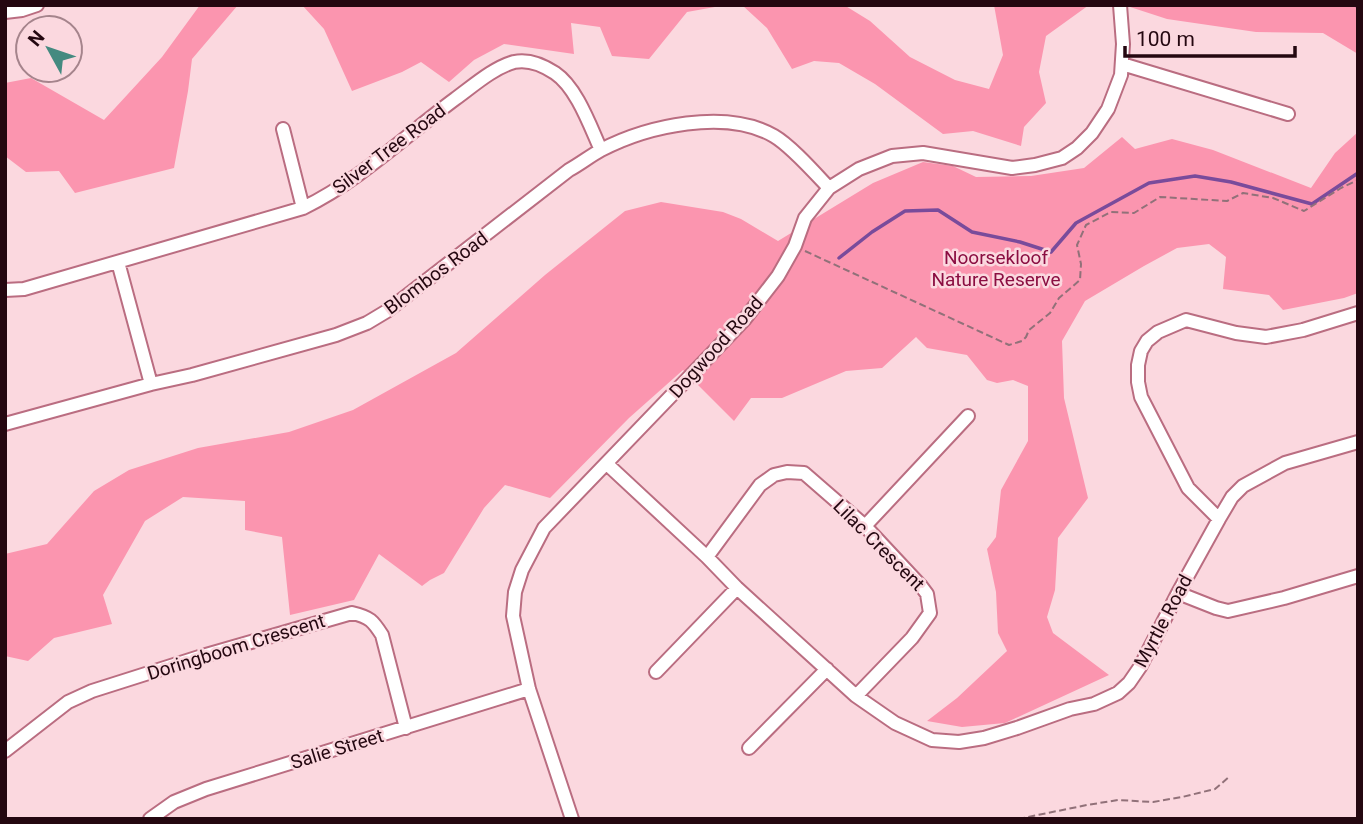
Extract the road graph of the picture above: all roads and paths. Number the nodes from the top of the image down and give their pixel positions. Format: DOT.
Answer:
graph roads {
  1 [pos="37,5"];
  2 [pos="1120,5"];
  3 [pos="5,12"];
  4 [pos="1122,64"];
  5 [pos="1288,114"];
  6 [pos="283,129"];
  7 [pos="601,150"];
  8 [pos="1358,180"];
  9 [pos="829,188"];
  10 [pos="303,208"];
  11 [pos="794,246"];
  12 [pos="118,262"];
  13 [pos="5,290"];
  14 [pos="1358,313"];
  15 [pos="151,384"];
  16 [pos="968,416"];
  17 [pos="5,424"];
  18 [pos="1358,442"];
  19 [pos="607,464"];
  20 [pos="1219,519"];
  21 [pos="865,526"];
  22 [pos="707,557"];
  23 [pos="1358,576"];
  24 [pos="737,588"];
  25 [pos="1178,593"];
  26 [pos="827,669"];
  27 [pos="656,672"];
  28 [pos="529,689"];
  29 [pos="856,696"];
  30 [pos="406,728"];
  31 [pos="749,748"];
  32 [pos="5,751"];
  33 [pos="1229,778"];
  34 [pos="567,818"];
  35 [pos="150,819"];
  36 [pos="1018,819"];
  1 -- 3 [label="street"];
  2 -- 4 [label="street, Dogwood Road"];
  4 -- 5 [label="street"];
  4 -- 9 [label="street, Dogwood Road"];
  6 -- 10 [label="street"];
  7 -- 9 [label="street, Blombos Road"];
  7 -- 10 [label="street, Silver Tree Road"];
  7 -- 15 [label="street, Blombos Road"];
  8 -- 11 [label="path"];
  9 -- 11 [label="street, Dogwood Road"];
  10 -- 12 [label="street, Silver Tree Road"];
  11 -- 19 [label="street, Dogwood Road"];
  12 -- 13 [label="street, Silver Tree Road"];
  12 -- 15 [label="street"];
  14 -- 20 [label="street"];
  15 -- 17 [label="street, Blombos Road"];
  16 -- 21 [label="street"];
  18 -- 20 [label="street, Myrtle Road"];
  19 -- 22 [label="street, Myrtle Road"];
  19 -- 28 [label="street, Dogwood Road"];
  20 -- 25 [label="street, Myrtle Road"];
  21 -- 22 [label="street, Lilac Crescent"];
  21 -- 29 [label="street, Lilac Crescent"];
  22 -- 24 [label="street, Myrtle Road"];
  23 -- 25 [label="street"];
  24 -- 26 [label="street, Myrtle Road"];
  24 -- 27 [label="street"];
  25 -- 29 [label="street, Myrtle Road"];
  26 -- 29 [label="street, Myrtle Road"];
  26 -- 31 [label="street"];
  28 -- 30 [label="street, Salie Street"];
  28 -- 34 [label="street, Dogwood Road"];
  30 -- 32 [label="street, Doringboom Crescent"];
  30 -- 35 [label="street, Salie Street"];
  33 -- 36 [label="path"];
}
